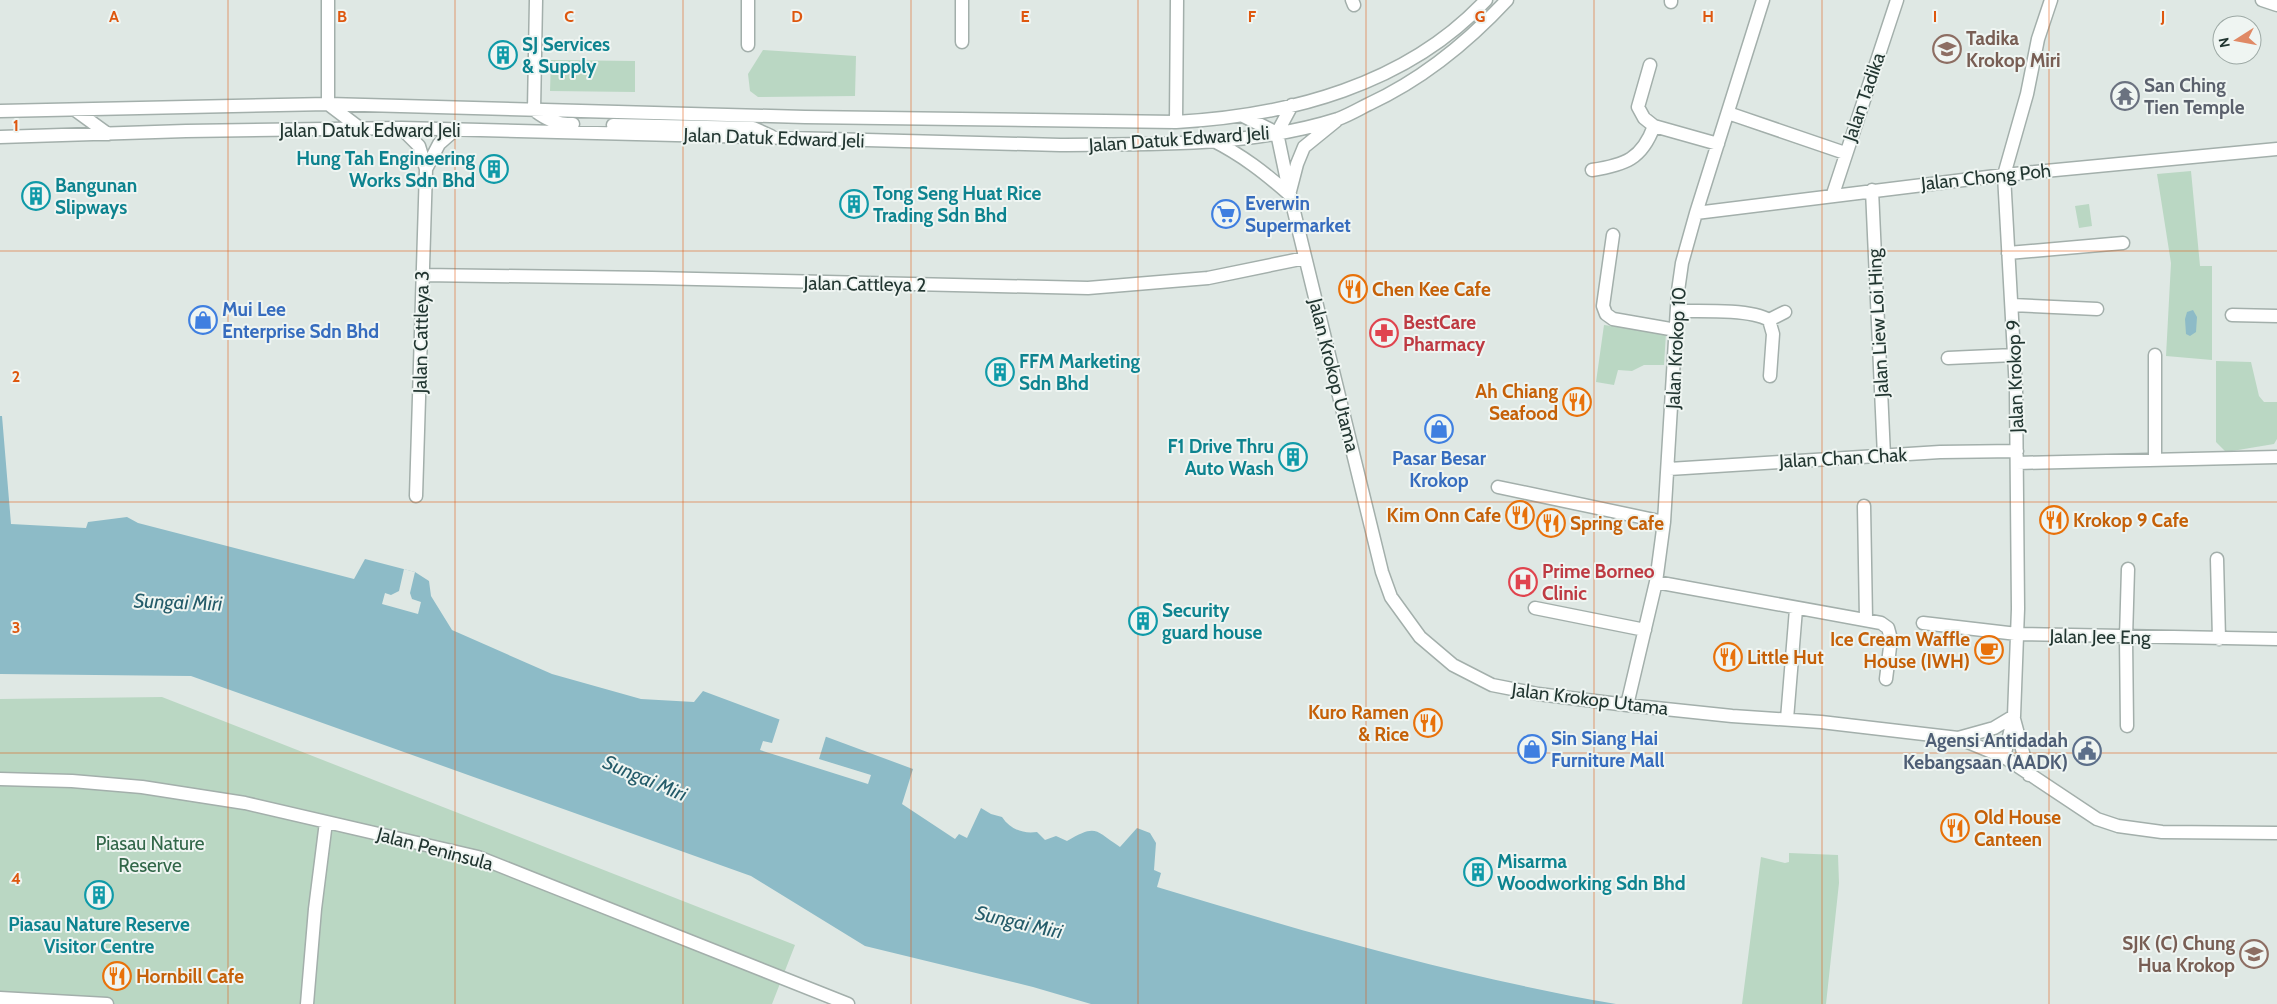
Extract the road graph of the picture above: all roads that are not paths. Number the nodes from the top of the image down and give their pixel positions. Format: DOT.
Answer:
graph roads {
  1 [pos="328,0"];
  2 [pos="536,0"];
  3 [pos="748,0"];
  4 [pos="962,0"];
  5 [pos="1177,0"];
  6 [pos="1486,0"];
  7 [pos="1507,0"];
  8 [pos="1763,0"];
  9 [pos="1897,0"];
  10 [pos="2051,0"];
  11 [pos="2262,0"];
  12 [pos="2277,4"];
  13 [pos="962,42"];
  14 [pos="748,45"];
  15 [pos="1650,65"];
  16 [pos="328,104"];
  17 [pos="1292,105"];
  18 [pos="75,110"];
  19 [pos="534,110"];
  20 [pos="0,111"];
  21 [pos="1728,113"];
  22 [pos="1243,116"];
  23 [pos="1340,118"];
  24 [pos="1176,122"];
  25 [pos="1654,126"];
  26 [pos="401,128"];
  27 [pos="361,129"];
  28 [pos="456,129"];
  29 [pos="1277,133"];
  30 [pos="108,134"];
  31 [pos="0,137"];
  32 [pos="778,139"];
  33 [pos="1212,140"];
  34 [pos="1718,144"];
  35 [pos="2277,149"];
  36 [pos="1845,153"];
  37 [pos="426,169"];
  38 [pos="1592,170"];
  39 [pos="2004,175"];
  40 [pos="1872,190"];
  41 [pos="1833,194"];
  42 [pos="1290,195"];
  43 [pos="1696,213"];
  44 [pos="1613,235"];
  45 [pos="2123,243"];
  46 [pos="2008,253"];
  47 [pos="1305,258"];
  48 [pos="422,275"];
  49 [pos="2012,305"];
  50 [pos="2097,309"];
  51 [pos="1677,310"];
  52 [pos="1785,312"];
  53 [pos="2232,315"];
  54 [pos="2277,316"];
  55 [pos="1769,320"];
  56 [pos="1676,330"];
  57 [pos="2014,354"];
  58 [pos="2155,355"];
  59 [pos="1948,358"];
  60 [pos="1770,376"];
  61 [pos="1884,456"];
  62 [pos="2017,457"];
  63 [pos="2277,457"];
  64 [pos="2156,460"];
  65 [pos="1669,469"];
  66 [pos="1498,487"];
  67 [pos="416,496"];
  68 [pos="1864,506"];
  69 [pos="1664,522"];
  70 [pos="2217,559"];
  71 [pos="2128,569"];
  72 [pos="1656,582"];
  73 [pos="1535,608"];
  74 [pos="1796,609"];
  75 [pos="1866,619"];
  76 [pos="1923,623"];
  77 [pos="1644,630"];
  78 [pos="2017,634"];
  79 [pos="2126,638"];
  80 [pos="2219,639"];
  81 [pos="2277,639"];
  82 [pos="1886,679"];
  83 [pos="1627,705"];
  84 [pos="2014,716"];
  85 [pos="1787,719"];
  86 [pos="2127,726"];
  87 [pos="1958,738"];
  88 [pos="2004,757"];
  89 [pos="2029,775"];
  90 [pos="0,779"];
  91 [pos="326,822"];
  92 [pos="2277,833"];
  93 [pos="0,998"];
  94 [pos="107,1004"];
  95 [pos="307,1004"];
  96 [pos="848,1004"];
  1 -- 16 [label="street"];
  2 -- 19 [label="street"];
  3 -- 14 [label="street"];
  4 -- 13 [label="street"];
  5 -- 24 [label="street"];
  6 -- 17 [label="street, Jalan Datuk Edward Jeli"];
  7 -- 23 [label="street, Jalan Datuk Edward Jeli"];
  8 -- 21 [label="street, Jalan Krokop 10"];
  9 -- 36 [label="street, Jalan Tadika"];
  10 -- 39 [label="street, Jalan Krokop 9"];
  11 -- 12 [label="street"];
  15 -- 25 [label="street"];
  16 -- 18 [label="street, Jalan Datuk Edward Jeli"];
  16 -- 19 [label="street, Jalan Datuk Edward Jeli"];
  16 -- 27 [label="street"];
  17 -- 22 [label="street, Jalan Datuk Edward Jeli"];
  17 -- 29 [label="street"];
  18 -- 20 [label="street, Jalan Datuk Edward Jeli"];
  18 -- 30 [label="street"];
  19 -- 24 [label="street, Jalan Datuk Edward Jeli"];
  19 -- 32 [label="street"];
  21 -- 34 [label="street, Jalan Krokop 10"];
  21 -- 36 [label="street"];
  22 -- 24 [label="street, Jalan Datuk Edward Jeli"];
  22 -- 29 [label="street"];
  23 -- 29 [label="street, Jalan Datuk Edward Jeli"];
  23 -- 42 [label="street"];
  25 -- 34 [label="street"];
  25 -- 38 [label="street"];
  26 -- 27 [label="street, Jalan Datuk Edward Jeli"];
  26 -- 28 [label="street, Jalan Datuk Edward Jeli"];
  26 -- 37 [label="street, Jalan Cattleya 3"];
  27 -- 30 [label="street, Jalan Datuk Edward Jeli"];
  28 -- 32 [label="street, Jalan Datuk Edward Jeli"];
  28 -- 37 [label="street, Jalan Cattleya 3"];
  29 -- 33 [label="street, Jalan Datuk Edward Jeli"];
  29 -- 42 [label="street, Jalan Krokop Utama"];
  30 -- 31 [label="street, Jalan Datuk Edward Jeli"];
  32 -- 33 [label="street, Jalan Datuk Edward Jeli"];
  33 -- 42 [label="street"];
  34 -- 43 [label="street, Jalan Krokop 10"];
  35 -- 39 [label="street, Jalan Chong Poh"];
  36 -- 41 [label="street, Jalan Tadika"];
  37 -- 48 [label="street, Jalan Cattleya 3"];
  39 -- 40 [label="street, Jalan Chong Poh"];
  39 -- 46 [label="street, Jalan Krokop 9"];
  40 -- 41 [label="street, Jalan Chong Poh"];
  40 -- 61 [label="street, Jalan Liew Loi Hing"];
  41 -- 43 [label="street, Jalan Chong Poh"];
  42 -- 47 [label="street, Jalan Krokop Utama"];
  43 -- 51 [label="street, Jalan Krokop 10"];
  44 -- 56 [label="street"];
  45 -- 46 [label="street"];
  46 -- 49 [label="street, Jalan Krokop 9"];
  47 -- 48 [label="street, Jalan Cattleya 2"];
  47 -- 83 [label="street, Jalan Krokop Utama"];
  48 -- 67 [label="street, Jalan Cattleya 3"];
  49 -- 50 [label="street"];
  49 -- 57 [label="street, Jalan Krokop 9"];
  51 -- 55 [label="street"];
  51 -- 56 [label="street, Jalan Krokop 10"];
  52 -- 55 [label="street"];
  53 -- 54 [label="street"];
  55 -- 60 [label="street"];
  56 -- 65 [label="street, Jalan Krokop 10"];
  57 -- 59 [label="street"];
  57 -- 62 [label="street, Jalan Krokop 9"];
  58 -- 64 [label="street"];
  61 -- 62 [label="street, Jalan Chan Chak"];
  61 -- 65 [label="street, Jalan Chan Chak"];
  62 -- 64 [label="street, Jalan Chan Chak"];
  62 -- 78 [label="street, Jalan Krokop 9"];
  63 -- 64 [label="street, Jalan Chan Chak"];
  65 -- 69 [label="street, Jalan Krokop 10"];
  66 -- 69 [label="street"];
  68 -- 75 [label="street"];
  69 -- 72 [label="street, Jalan Krokop 10"];
  70 -- 80 [label="street"];
  71 -- 79 [label="street"];
  72 -- 74 [label="street"];
  72 -- 77 [label="street, Jalan Krokop 10"];
  73 -- 77 [label="street"];
  74 -- 75 [label="street"];
  74 -- 85 [label="street"];
  75 -- 82 [label="street"];
  76 -- 78 [label="street, Jalan Jee Eng"];
  77 -- 83 [label="street, Jalan Krokop 10"];
  78 -- 79 [label="street, Jalan Jee Eng"];
  78 -- 84 [label="street, Jalan Krokop 9"];
  79 -- 80 [label="street, Jalan Jee Eng"];
  79 -- 86 [label="street"];
  80 -- 81 [label="street, Jalan Jee Eng"];
  83 -- 85 [label="street, Jalan Krokop Utama"];
  84 -- 87 [label="street"];
  84 -- 88 [label="street, Jalan Krokop 9"];
  84 -- 89 [label="street"];
  85 -- 87 [label="street, Jalan Krokop Utama"];
  87 -- 88 [label="street, Jalan Krokop Utama"];
  88 -- 89 [label="street, Jalan Krokop Utama"];
  89 -- 92 [label="street, Jalan Krokop Utama"];
  90 -- 91 [label="street, Jalan Peninsula"];
  91 -- 95 [label="street"];
  91 -- 96 [label="street, Jalan Peninsula"];
  93 -- 94 [label="street"];
}
